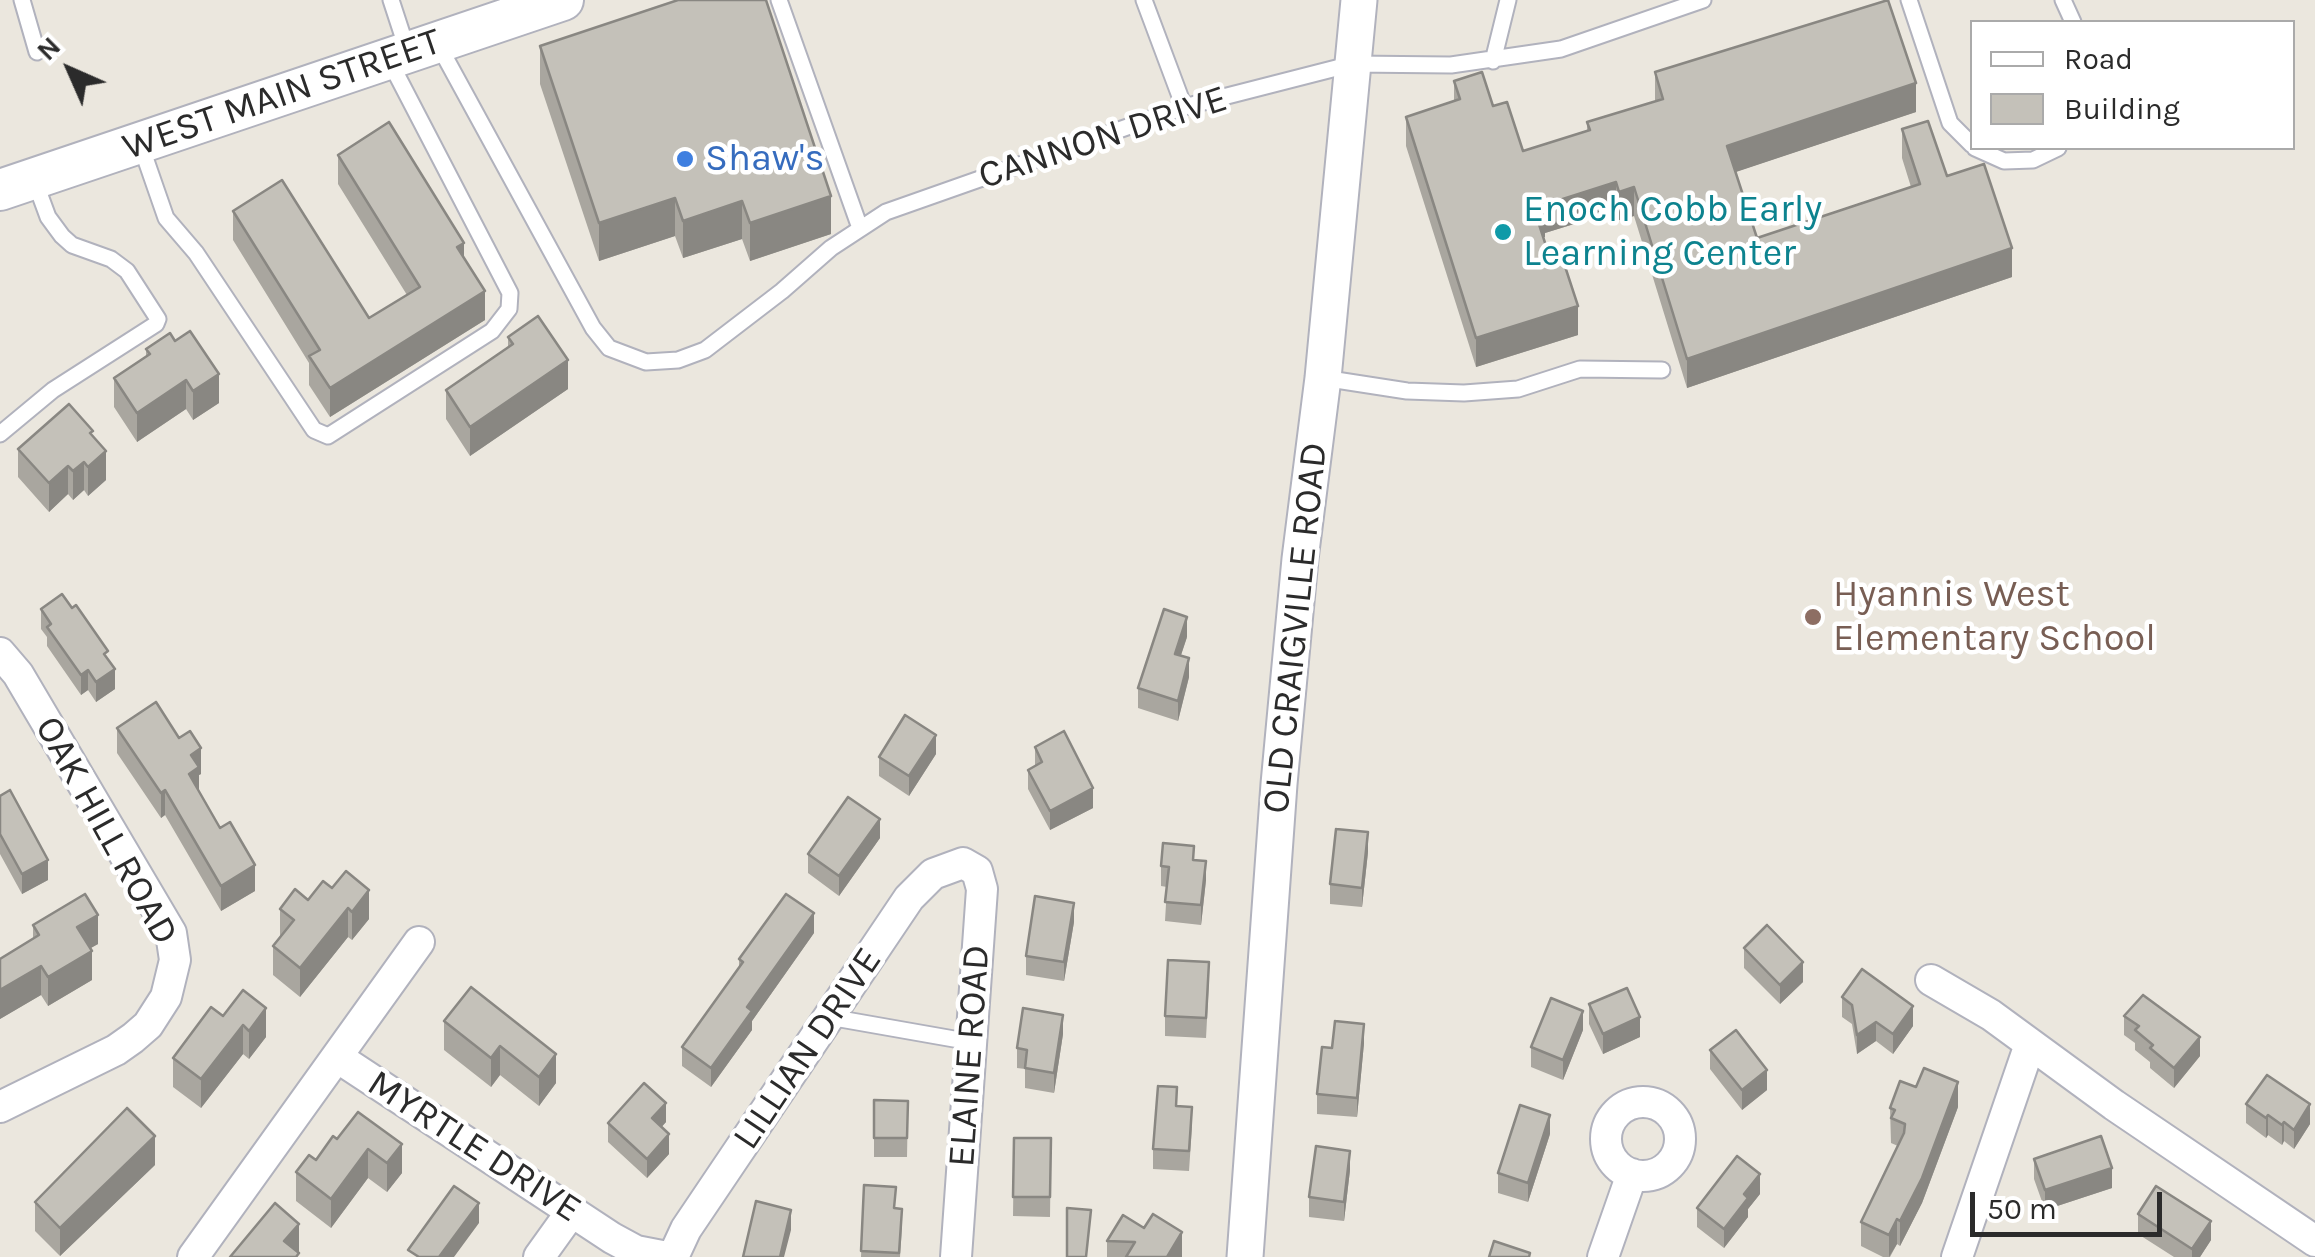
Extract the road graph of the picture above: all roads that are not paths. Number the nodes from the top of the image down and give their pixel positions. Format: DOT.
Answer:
graph roads {
  1 [pos="22,0"];
  2 [pos="390,0"];
  3 [pos="564,0"];
  4 [pos="779,0"];
  5 [pos="1144,0"];
  6 [pos="1359,0"];
  7 [pos="1508,0"];
  8 [pos="1703,0"];
  9 [pos="1909,0"];
  10 [pos="37,52"];
  11 [pos="411,52"];
  12 [pos="1493,61"];
  13 [pos="1352,64"];
  14 [pos="1184,107"];
  15 [pos="139,142"];
  16 [pos="1970,142"];
  17 [pos="1982,150"];
  18 [pos="2054,150"];
  19 [pos="17,185"];
  20 [pos="860,228"];
  21 [pos="1662,370"];
  22 [pos="1323,378"];
  23 [pos="0,434"];
  24 [pos="0,653"];
  25 [pos="963,864"];
  26 [pos="419,942"];
  27 [pos="1931,980"];
  28 [pos="830,1017"];
  29 [pos="972,1042"];
  30 [pos="2030,1044"];
  31 [pos="337,1057"];
  32 [pos="0,1107"];
  33 [pos="1632,1174"];
  34 [pos="572,1211"];
  35 [pos="2315,1241"];
  36 [pos="194,1257"];
  37 [pos="538,1257"];
  38 [pos="670,1257"];
  39 [pos="956,1257"];
  40 [pos="1245,1257"];
  41 [pos="1603,1257"];
  42 [pos="1957,1257"];
  1 -- 10 [label="lane"];
  2 -- 11 [label="lane"];
  3 -- 11 [label="main road, WEST MAIN STREET"];
  4 -- 20 [label="lane"];
  5 -- 14 [label="lane"];
  6 -- 13 [label="street, OLD CRAIGVILLE ROAD"];
  7 -- 12 [label="lane"];
  8 -- 12 [label="lane, CANNON DRIVE"];
  9 -- 16 [label="lane"];
  11 -- 15 [label="main road, WEST MAIN STREET"];
  11 -- 15 [label="lane"];
  11 -- 20 [label="lane, CANNON DRIVE"];
  12 -- 13 [label="lane, CANNON DRIVE"];
  13 -- 14 [label="lane, CANNON DRIVE"];
  13 -- 22 [label="street, OLD CRAIGVILLE ROAD"];
  14 -- 20 [label="lane, CANNON DRIVE"];
  15 -- 19 [label="main road, WEST MAIN STREET"];
  17 -- 18 [label="lane"];
  19 -- 23 [label="lane"];
  21 -- 22 [label="lane"];
  22 -- 40 [label="street, OLD CRAIGVILLE ROAD"];
  24 -- 32 [label="street, OAK HILL ROAD"];
  25 -- 28 [label="street, LILLIAN DRIVE"];
  25 -- 29 [label="street, ELAINE ROAD"];
  26 -- 31 [label="street"];
  27 -- 30 [label="street"];
  28 -- 29 [label="lane"];
  28 -- 38 [label="street, LILLIAN DRIVE"];
  29 -- 39 [label="street, ELAINE ROAD"];
  30 -- 35 [label="street"];
  30 -- 42 [label="street"];
  31 -- 34 [label="street, MYRTLE DRIVE"];
  31 -- 36 [label="street"];
  33 -- 41 [label="street"];
  34 -- 37 [label="street"];
  34 -- 38 [label="street, MYRTLE DRIVE"];
}
